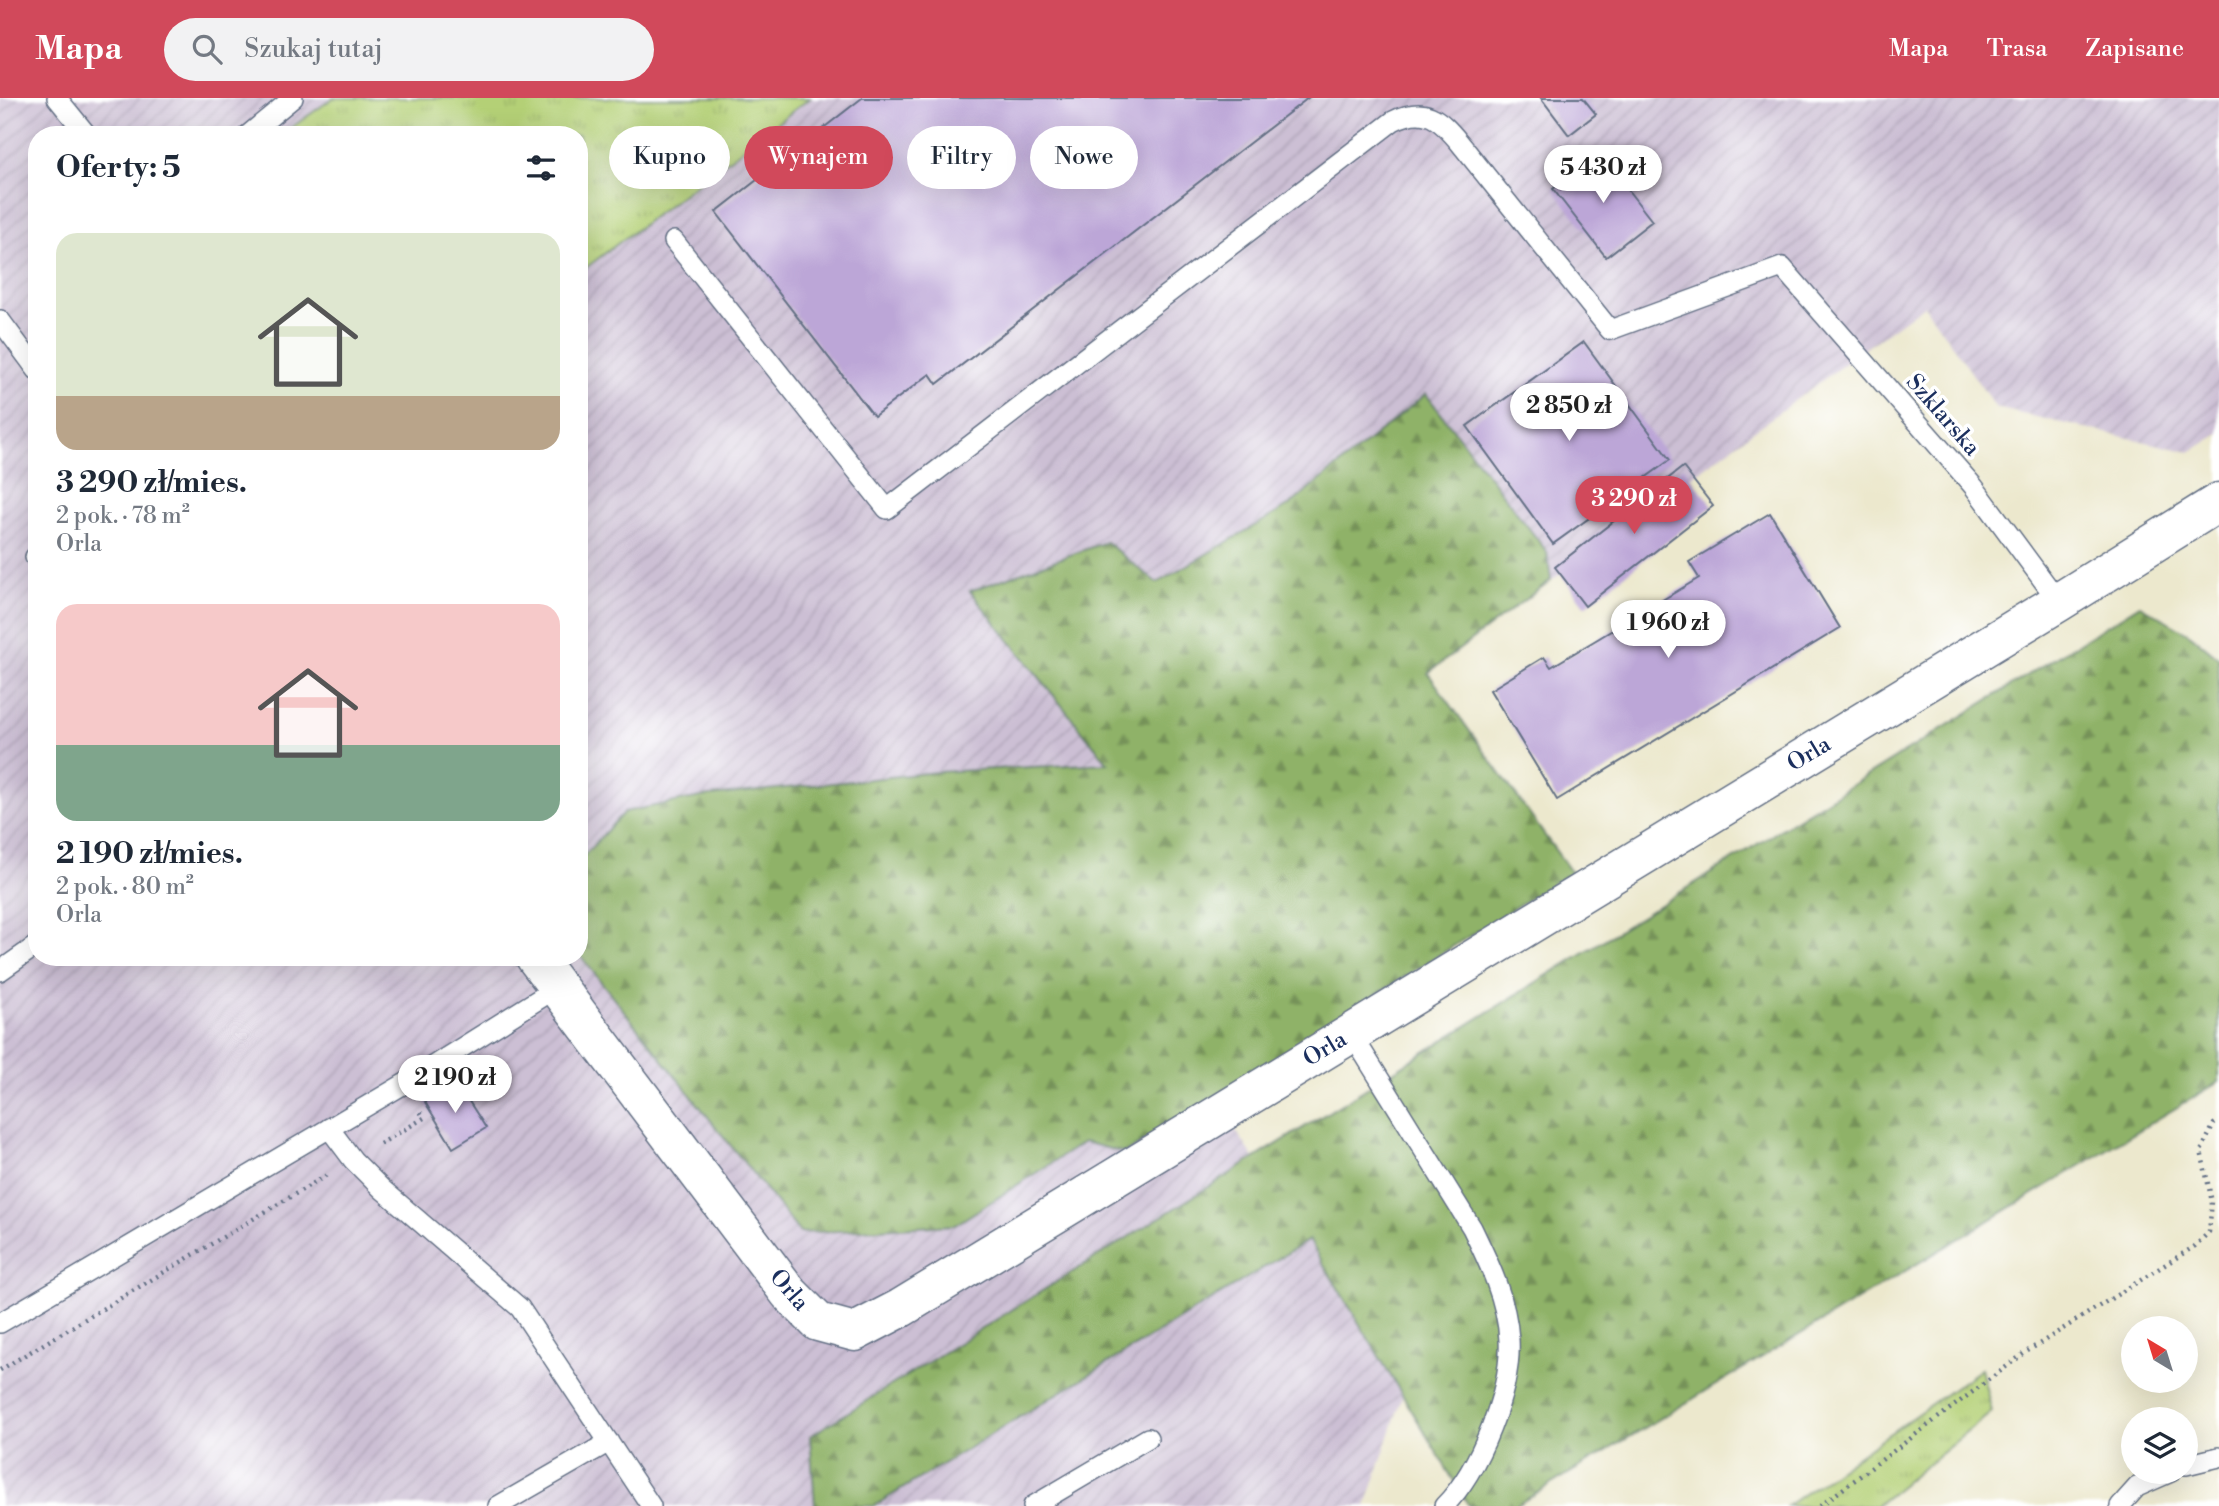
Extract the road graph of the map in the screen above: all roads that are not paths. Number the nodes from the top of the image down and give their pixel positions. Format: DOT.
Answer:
graph roads {
  1 [pos="57,98"];
  2 [pos="293,98"];
  3 [pos="80,126"];
  4 [pos="259,126"];
  5 [pos="674,241"];
  6 [pos="0,320"];
  7 [pos="28,358"];
  8 [pos="2219,502"];
  9 [pos="2059,602"];
  10 [pos="28,952"];
  11 [pos="542,966"];
  12 [pos="0,971"];
  13 [pos="558,987"];
  14 [pos="1351,1033"];
  15 [pos="329,1128"];
  16 [pos="0,1323"];
  17 [pos="1148,1438"];
  18 [pos="609,1442"];
  19 [pos="2219,1457"];
  20 [pos="2198,1462"];
  21 [pos="2144,1484"];
  22 [pos="498,1506"];
  23 [pos="651,1506"];
  24 [pos="1033,1506"];
  25 [pos="1444,1506"];
  26 [pos="2120,1506"];
  1 -- 3 [label="lane"];
  2 -- 4 [label="lane"];
  5 -- 9 [label="lane, Szklarska"];
  6 -- 7 [label="lane"];
  8 -- 9 [label="street, Orla"];
  9 -- 14 [label="street, Orla"];
  10 -- 12 [label="lane"];
  11 -- 13 [label="street, Orla"];
  13 -- 14 [label="street, Orla"];
  13 -- 15 [label="lane"];
  14 -- 25 [label="lane"];
  15 -- 16 [label="lane"];
  15 -- 18 [label="lane"];
  17 -- 24 [label="lane"];
  18 -- 22 [label="lane"];
  18 -- 23 [label="lane"];
  19 -- 20 [label="lane"];
  21 -- 26 [label="lane"];
}
